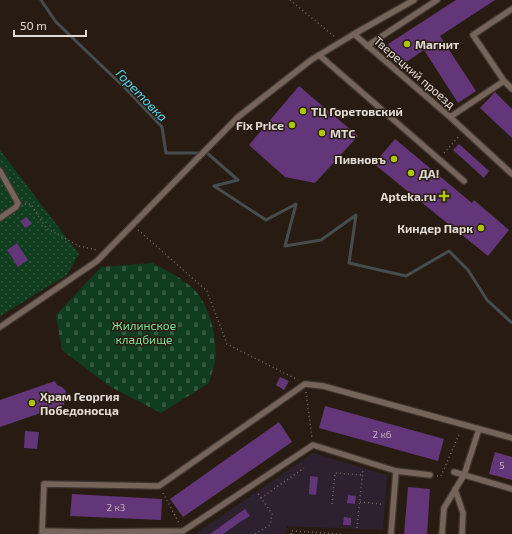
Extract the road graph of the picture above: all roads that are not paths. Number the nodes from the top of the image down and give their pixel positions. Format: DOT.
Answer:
graph roads {
  1 [pos="414,0"];
  2 [pos="438,0"];
  3 [pos="512,9"];
  4 [pos="354,34"];
  5 [pos="367,46"];
  6 [pos="318,55"];
  7 [pos="504,81"];
  8 [pos="512,89"];
  9 [pos="450,117"];
  10 [pos="0,171"];
  11 [pos="512,174"];
  12 [pos="464,181"];
  13 [pos="0,218"];
  14 [pos="0,327"];
  15 [pos="479,429"];
  16 [pos="512,438"];
  17 [pos="396,471"];
  18 [pos="454,472"];
  19 [pos="430,475"];
  20 [pos="464,475"];
  21 [pos="456,489"];
  22 [pos="512,489"];
  23 [pos="42,532"];
  24 [pos="89,533"];
  25 [pos="391,534"];
  26 [pos="442,534"];
  27 [pos="462,534"];
  1 -- 4 [label="lane, Тверецкий проезд"];
  2 -- 5 [label="lane"];
  3 -- 7 [label="lane"];
  4 -- 5 [label="lane, Тверецкий проезд"];
  4 -- 6 [label="lane"];
  5 -- 9 [label="lane, Тверецкий проезд"];
  6 -- 12 [label="lane"];
  6 -- 14 [label="lane"];
  7 -- 8 [label="lane"];
  7 -- 9 [label="lane"];
  9 -- 11 [label="lane, Тверецкий проезд"];
  10 -- 13 [label="lane"];
  15 -- 16 [label="lane"];
  15 -- 20 [label="lane"];
  15 -- 23 [label="lane"];
  17 -- 19 [label="lane"];
  17 -- 24 [label="lane"];
  17 -- 25 [label="lane"];
  18 -- 20 [label="lane"];
  20 -- 21 [label="lane"];
  20 -- 22 [label="lane"];
  21 -- 26 [label="lane"];
  21 -- 27 [label="lane"];
  23 -- 24 [label="lane"];
}
